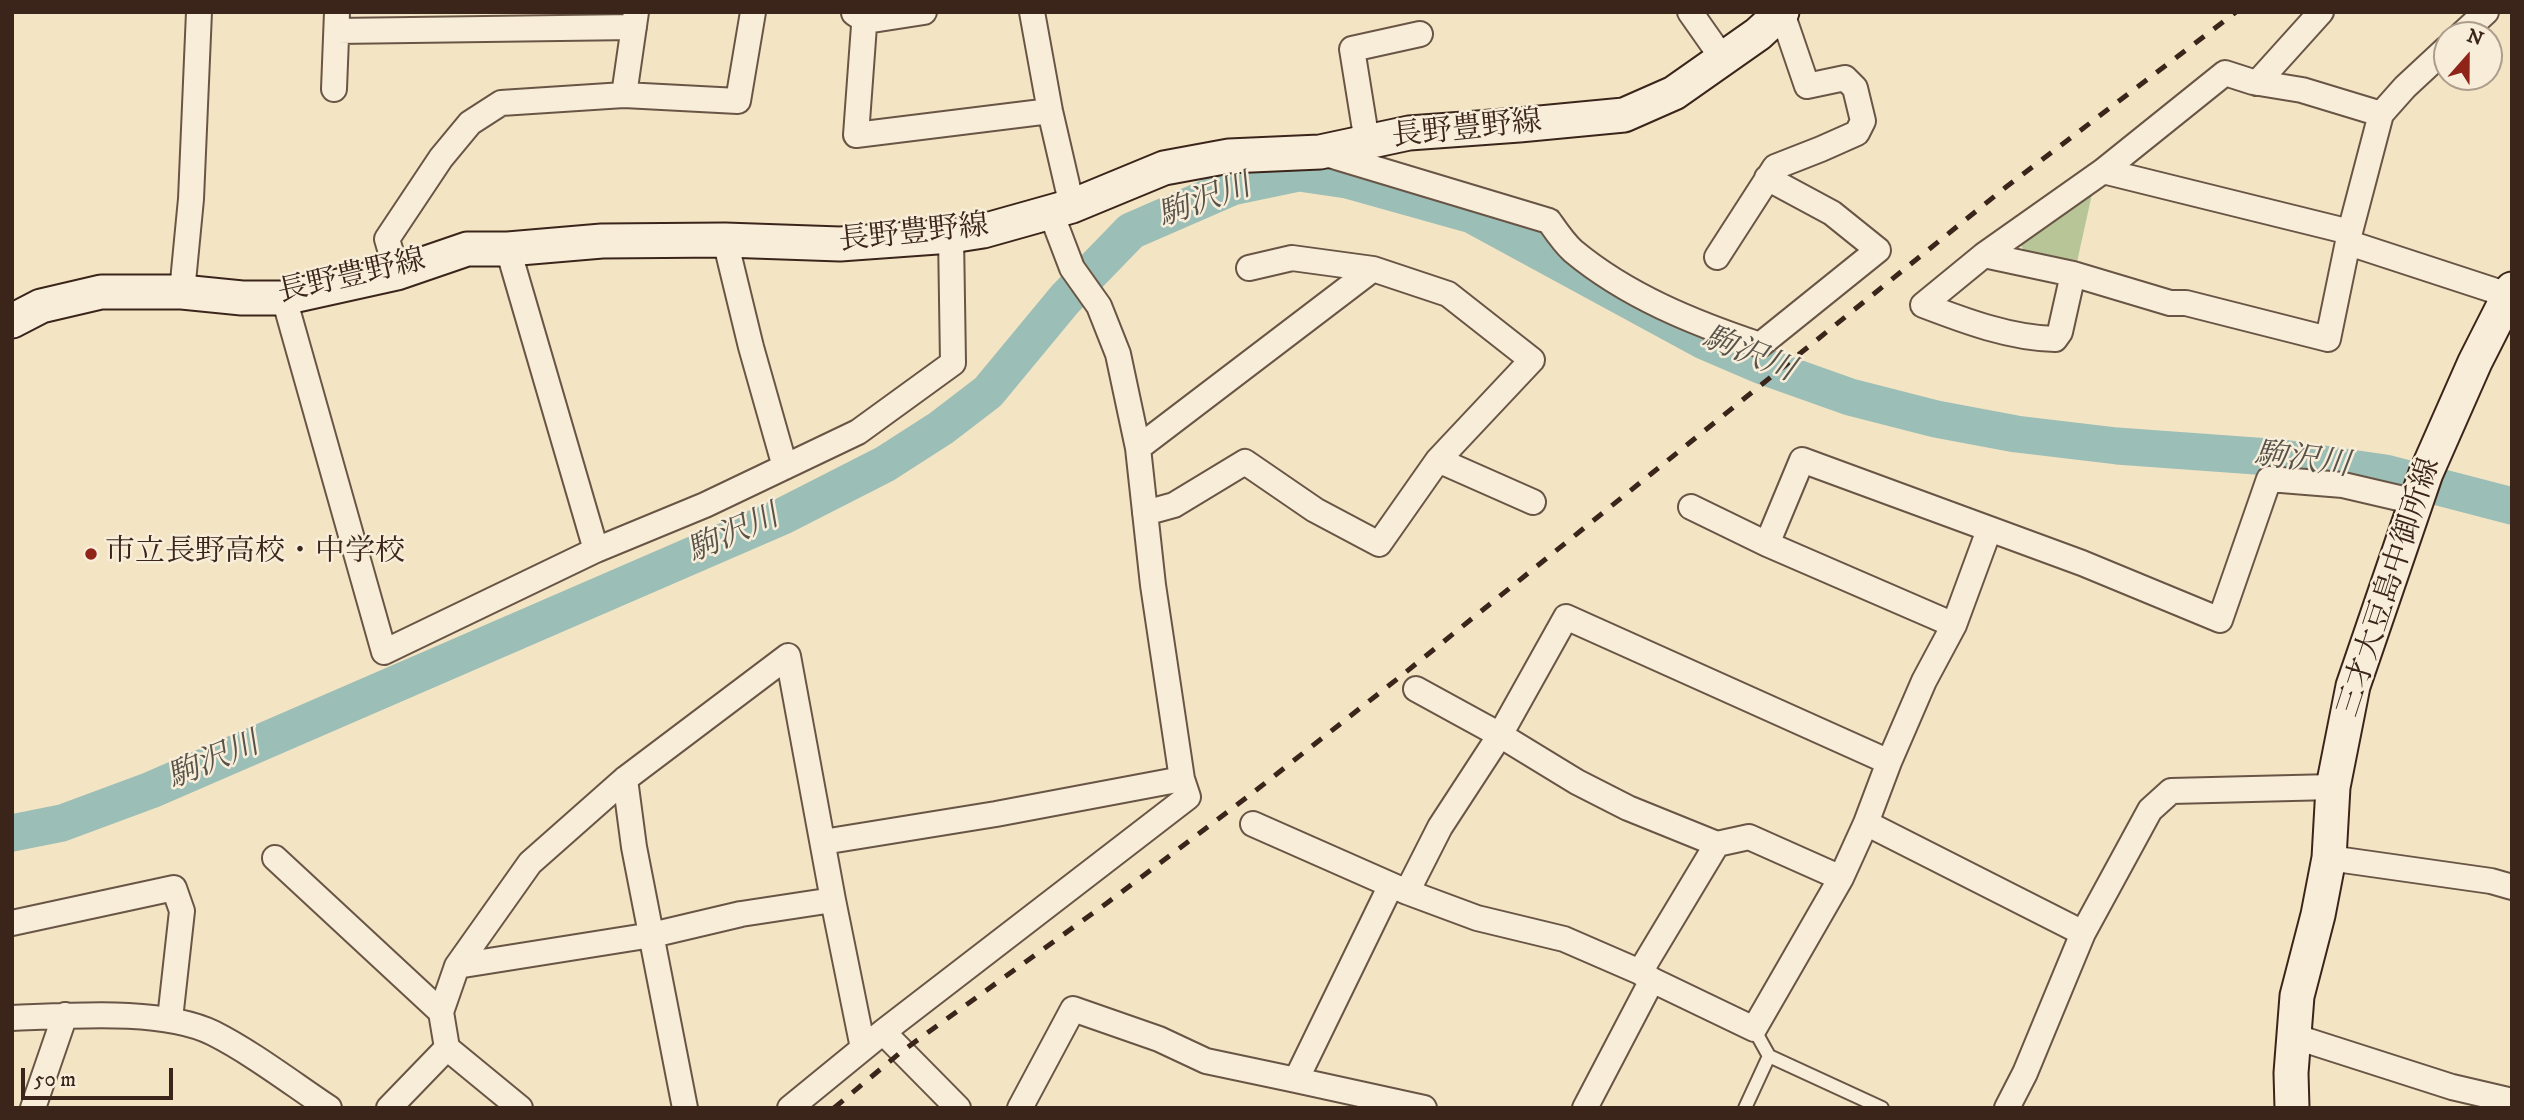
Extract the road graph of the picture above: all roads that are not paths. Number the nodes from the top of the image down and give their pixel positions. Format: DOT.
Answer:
graph roads {
  1 [pos="200,12"];
  2 [pos="753,12"];
  3 [pos="924,12"];
  4 [pos="1032,12"];
  5 [pos="1690,12"];
  6 [pos="1782,12"];
  7 [pos="2321,12"];
  8 [pos="861,15"];
  9 [pos="635,20"];
  10 [pos="337,22"];
  11 [pos="1420,34"];
  12 [pos="1723,59"];
  13 [pos="2433,61"];
  14 [pos="2257,83"];
  15 [pos="334,89"];
  16 [pos="624,95"];
  17 [pos="1050,111"];
  18 [pos="2381,114"];
  19 [pos="1367,142"];
  20 [pos="1320,152"];
  21 [pos="2103,171"];
  22 [pos="1767,178"];
  23 [pos="1061,209"];
  24 [pos="951,236"];
  25 [pos="2350,238"];
  26 [pos="725,240"];
  27 [pos="508,249"];
  28 [pos="1984,255"];
  29 [pos="1717,257"];
  30 [pos="1249,268"];
  31 [pos="1373,269"];
  32 [pos="397,273"];
  33 [pos="2073,274"];
  34 [pos="182,292"];
  35 [pos="2510,292"];
  36 [pos="285,298"];
  37 [pos="12,321"];
  38 [pos="1138,448"];
  39 [pos="1438,460"];
  40 [pos="785,467"];
  41 [pos="2420,490"];
  42 [pos="1534,502"];
  43 [pos="1691,507"];
  44 [pos="1145,513"];
  45 [pos="1989,530"];
  46 [pos="1767,544"];
  47 [pos="596,550"];
  48 [pos="1954,625"];
  49 [pos="1416,689"];
  50 [pos="1500,735"];
  51 [pos="1889,762"];
  52 [pos="625,779"];
  53 [pos="1182,779"];
  54 [pos="2333,787"];
  55 [pos="1866,823"];
  56 [pos="1253,824"];
  57 [pos="823,842"];
  58 [pos="1717,844"];
  59 [pos="275,858"];
  60 [pos="2329,858"];
  61 [pos="1841,878"];
  62 [pos="2512,887"];
  63 [pos="1399,888"];
  64 [pos="832,900"];
  65 [pos="12,923"];
  66 [pos="2084,933"];
  67 [pos="652,934"];
  68 [pos="457,966"];
  69 [pos="1646,976"];
  70 [pos="441,1012"];
  71 [pos="65,1015"];
  72 [pos="12,1018"];
  73 [pos="170,1019"];
  74 [pos="1754,1029"];
  75 [pos="883,1032"];
  76 [pos="2293,1036"];
  77 [pos="447,1048"];
  78 [pos="863,1048"];
  79 [pos="1769,1056"];
  80 [pos="1296,1080"];
  81 [pos="2512,1101"];
  82 [pos="2012,1106"];
  83 [pos="33,1108"];
  84 [pos="329,1108"];
  85 [pos="389,1108"];
  86 [pos="520,1108"];
  87 [pos="685,1108"];
  88 [pos="790,1108"];
  89 [pos="958,1108"];
  90 [pos="1020,1108"];
  91 [pos="1424,1108"];
  92 [pos="1585,1108"];
  93 [pos="1745,1108"];
  94 [pos="1882,1108"];
  95 [pos="2292,1108"];
  1 -- 34 [label="street"];
  2 -- 16 [label="street"];
  3 -- 8 [label="street"];
  4 -- 17 [label="street"];
  5 -- 12 [label="street"];
  6 -- 12 [label="main road, 長野豊野線"];
  6 -- 22 [label="street"];
  7 -- 14 [label="street"];
  8 -- 17 [label="street"];
  9 -- 10 [label="street"];
  9 -- 16 [label="street"];
  10 -- 15 [label="street"];
  11 -- 19 [label="street"];
  12 -- 19 [label="main road, 長野豊野線"];
  13 -- 18 [label="street"];
  14 -- 18 [label="street"];
  14 -- 21 [label="street"];
  16 -- 32 [label="street"];
  17 -- 23 [label="street"];
  18 -- 25 [label="street"];
  19 -- 20 [label="main road, 長野豊野線"];
  20 -- 22 [label="street"];
  20 -- 23 [label="main road, 長野豊野線"];
  21 -- 25 [label="street"];
  21 -- 28 [label="street"];
  22 -- 29 [label="street"];
  23 -- 24 [label="main road, 長野豊野線"];
  23 -- 38 [label="street"];
  24 -- 26 [label="main road, 長野豊野線"];
  24 -- 40 [label="street"];
  25 -- 33 [label="street"];
  25 -- 35 [label="street"];
  26 -- 27 [label="main road, 長野豊野線"];
  26 -- 40 [label="street"];
  27 -- 32 [label="main road, 長野豊野線"];
  27 -- 47 [label="street"];
  28 -- 33 [label="street"];
  28 -- 33 [label="street"];
  30 -- 31 [label="street"];
  31 -- 38 [label="street"];
  31 -- 39 [label="street"];
  32 -- 36 [label="main road, 長野豊野線"];
  34 -- 36 [label="main road, 長野豊野線"];
  34 -- 37 [label="main road, 長野豊野線"];
  35 -- 41 [label="main road, 三才大豆島中御所線"];
  36 -- 47 [label="street"];
  38 -- 44 [label="street"];
  39 -- 42 [label="street"];
  39 -- 44 [label="street"];
  40 -- 47 [label="street"];
  41 -- 45 [label="street"];
  41 -- 54 [label="main road, 三才大豆島中御所線"];
  43 -- 46 [label="street"];
  44 -- 53 [label="street"];
  45 -- 46 [label="street"];
  45 -- 48 [label="street"];
  46 -- 48 [label="street"];
  48 -- 51 [label="street"];
  49 -- 50 [label="street"];
  50 -- 51 [label="street"];
  50 -- 58 [label="street"];
  50 -- 63 [label="street"];
  51 -- 55 [label="street"];
  52 -- 57 [label="street"];
  52 -- 67 [label="street"];
  52 -- 68 [label="street"];
  53 -- 57 [label="street"];
  53 -- 75 [label="street"];
  54 -- 60 [label="main road, 三才大豆島中御所線"];
  54 -- 66 [label="street"];
  55 -- 61 [label="street"];
  55 -- 66 [label="street"];
  56 -- 63 [label="street"];
  57 -- 64 [label="street"];
  58 -- 61 [label="street"];
  58 -- 69 [label="street"];
  59 -- 70 [label="street"];
  60 -- 62 [label="street"];
  60 -- 76 [label="main road, 三才大豆島中御所線"];
  61 -- 74 [label="street"];
  63 -- 69 [label="street"];
  63 -- 80 [label="street"];
  64 -- 67 [label="street"];
  64 -- 78 [label="street"];
  65 -- 73 [label="street"];
  66 -- 82 [label="street"];
  67 -- 68 [label="street"];
  67 -- 87 [label="street"];
  68 -- 70 [label="street"];
  69 -- 74 [label="street"];
  69 -- 92 [label="street"];
  70 -- 77 [label="street"];
  71 -- 72 [label="street"];
  71 -- 73 [label="street"];
  71 -- 83 [label="street"];
  73 -- 84 [label="street"];
  74 -- 79 [label="lane"];
  75 -- 78 [label="street"];
  75 -- 89 [label="street"];
  76 -- 81 [label="street"];
  76 -- 95 [label="main road, 三才大豆島中御所線"];
  77 -- 85 [label="street"];
  77 -- 86 [label="street"];
  78 -- 88 [label="street"];
  79 -- 93 [label="lane"];
  79 -- 94 [label="lane"];
  80 -- 90 [label="street"];
  80 -- 91 [label="street"];
}
